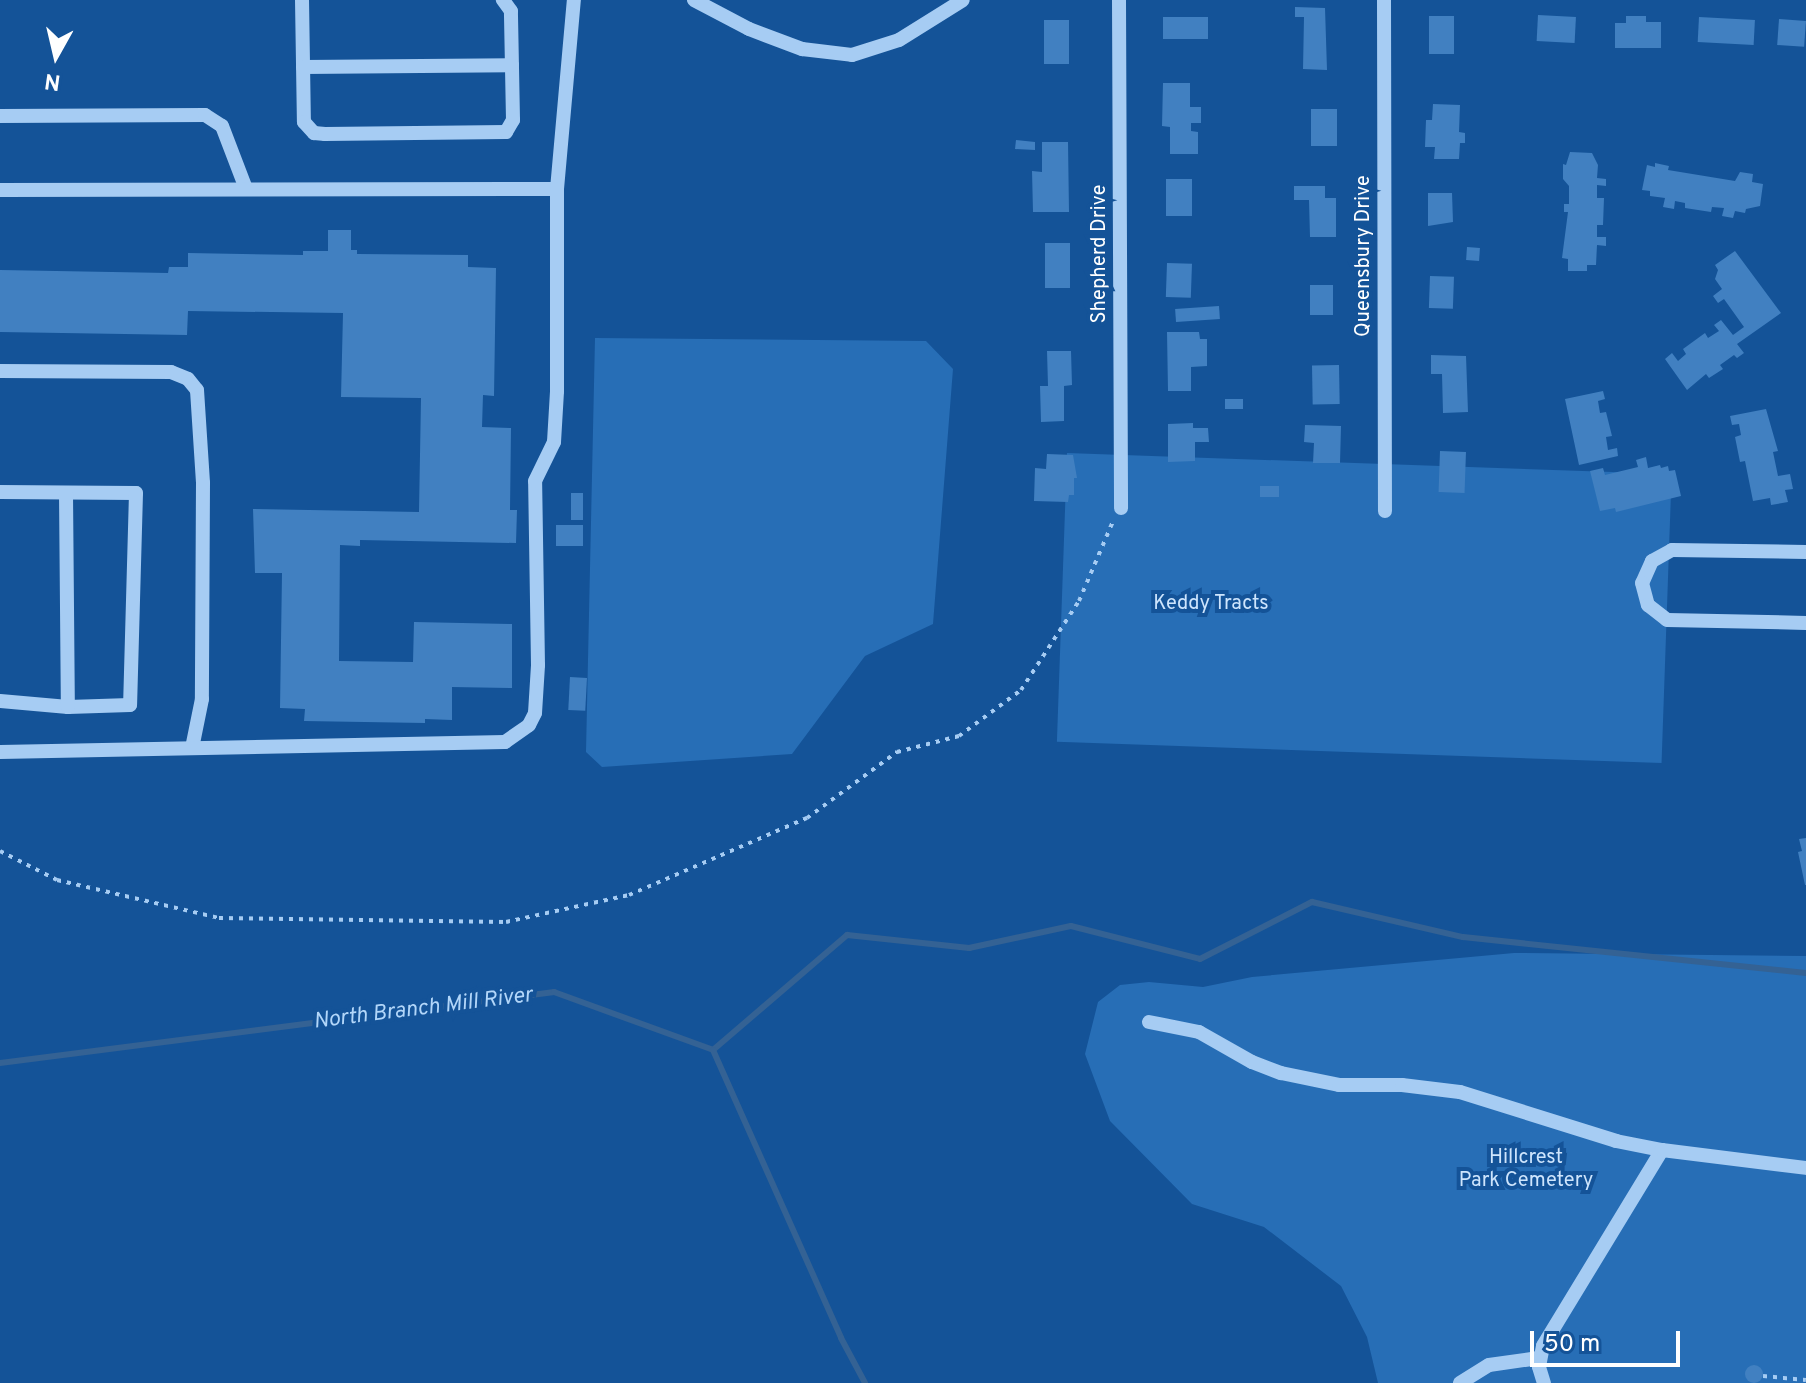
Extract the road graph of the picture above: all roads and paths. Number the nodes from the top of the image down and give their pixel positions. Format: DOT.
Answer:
graph roads {
  1 [pos="302,0"];
  2 [pos="503,0"];
  3 [pos="574,0"];
  4 [pos="694,0"];
  5 [pos="963,0"];
  6 [pos="1119,0"];
  7 [pos="1384,0"];
  8 [pos="512,65"];
  9 [pos="303,67"];
  10 [pos="0,116"];
  11 [pos="246,189"];
  12 [pos="557,189"];
  13 [pos="0,190"];
  14 [pos="0,371"];
  15 [pos="0,492"];
  16 [pos="66,493"];
  17 [pos="1121,508"];
  18 [pos="1385,511"];
  19 [pos="1806,552"];
  20 [pos="1806,623"];
  21 [pos="0,701"];
  22 [pos="68,707"];
  23 [pos="192,748"];
  24 [pos="0,752"];
  25 [pos="0,851"];
  26 [pos="1149,1022"];
  27 [pos="1662,1150"];
  28 [pos="1806,1168"];
  29 [pos="1539,1358"];
  30 [pos="1763,1376"];
  31 [pos="1806,1380"];
  32 [pos="1460,1383"];
  33 [pos="1544,1383"];
  1 -- 9 [label="street"];
  2 -- 8 [label="street"];
  3 -- 12 [label="street"];
  4 -- 5 [label="street"];
  6 -- 17 [label="street, Shepherd Drive"];
  7 -- 18 [label="street, Queensbury Drive"];
  8 -- 9 [label="street"];
  8 -- 9 [label="street"];
  10 -- 11 [label="street"];
  11 -- 12 [label="street"];
  11 -- 13 [label="street"];
  12 -- 23 [label="street"];
  14 -- 23 [label="street"];
  15 -- 16 [label="street"];
  16 -- 22 [label="street"];
  16 -- 22 [label="street"];
  17 -- 25 [label="path"];
  19 -- 20 [label="street"];
  21 -- 22 [label="street"];
  23 -- 24 [label="street"];
  26 -- 27 [label="street"];
  27 -- 28 [label="street"];
  27 -- 29 [label="street"];
  29 -- 32 [label="street"];
  29 -- 33 [label="street"];
  30 -- 31 [label="path"];
}
